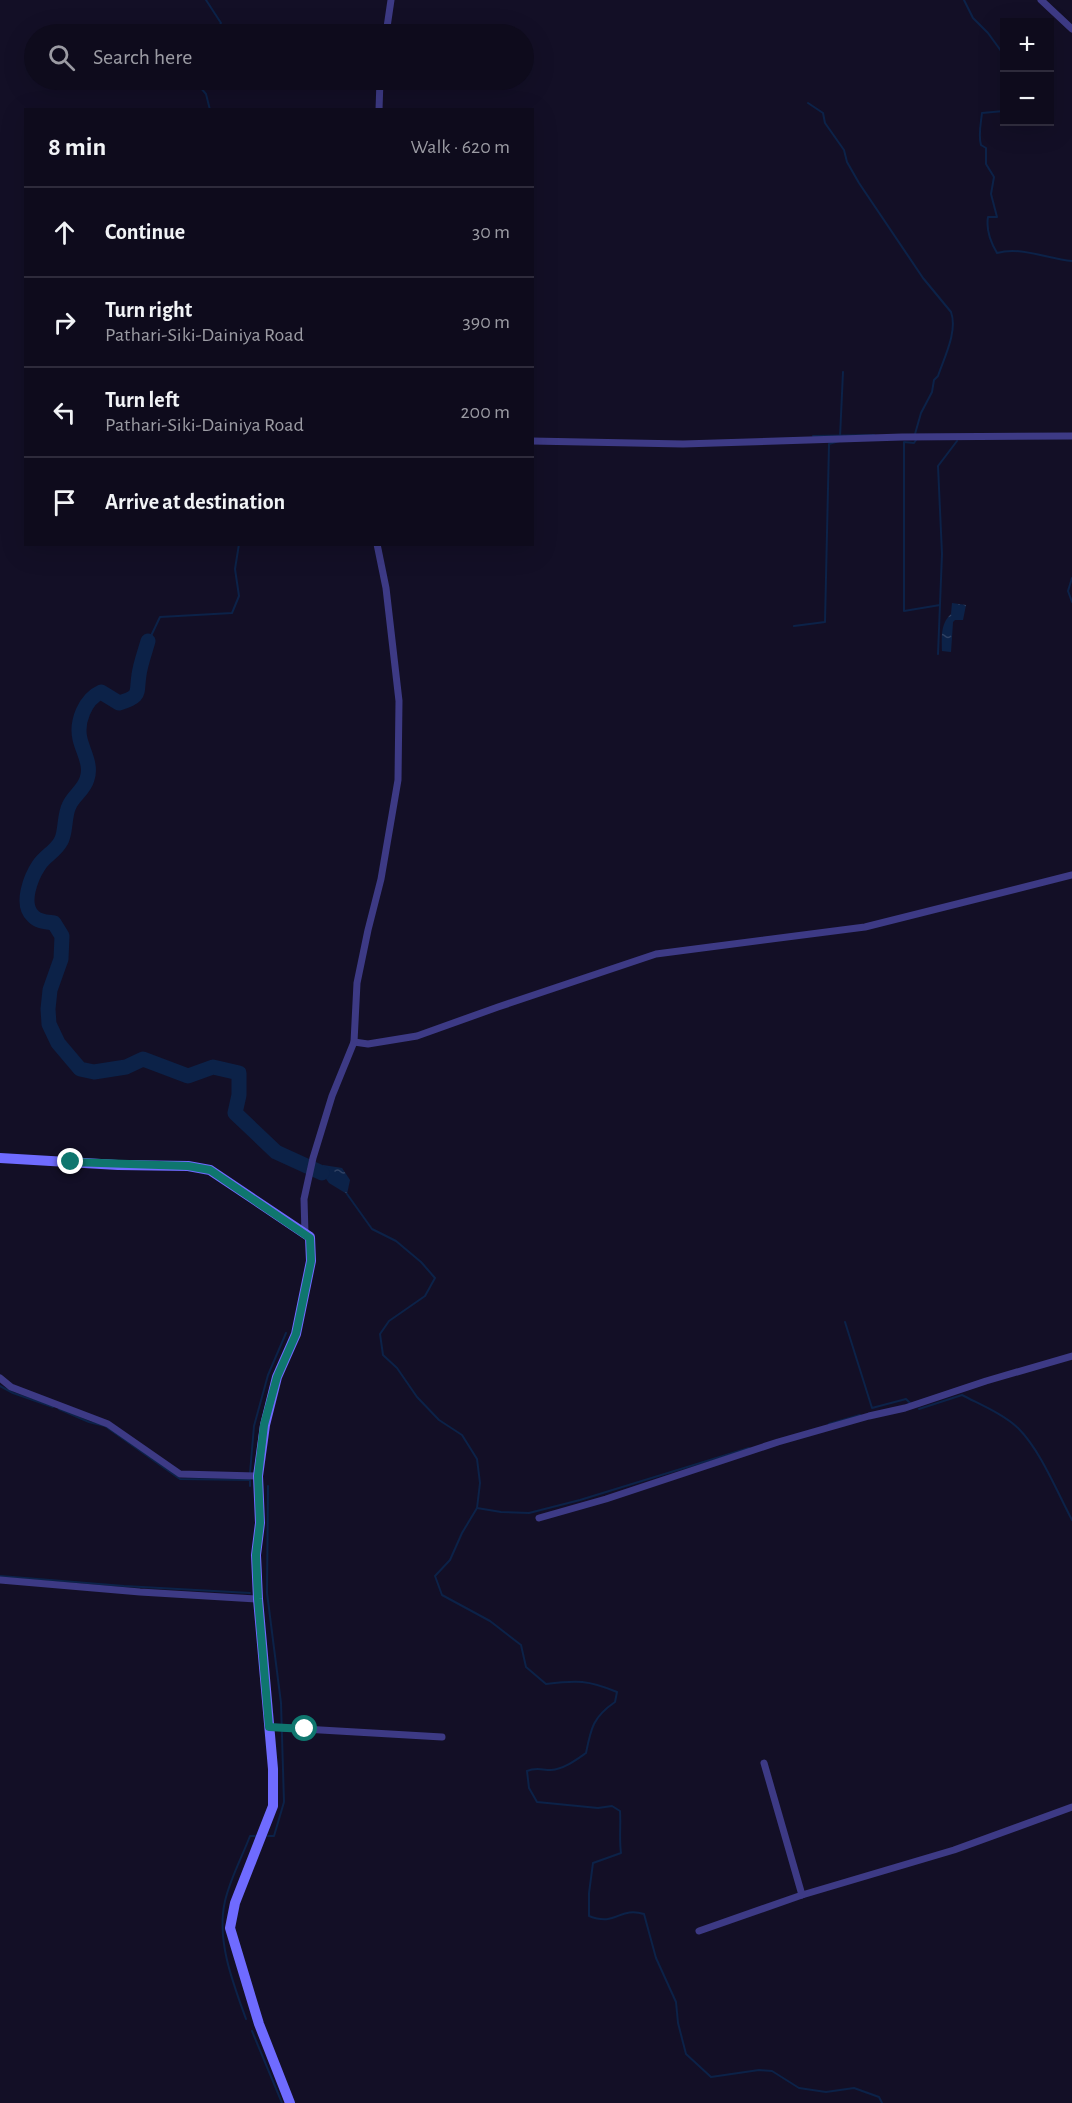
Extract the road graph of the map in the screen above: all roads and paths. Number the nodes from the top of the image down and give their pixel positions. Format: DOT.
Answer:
graph roads {
  1 [pos="391,0"];
  2 [pos="1041,0"];
  3 [pos="387,24"];
  4 [pos="1072,29"];
  5 [pos="380,90"];
  6 [pos="379,108"];
  7 [pos="1072,436"];
  8 [pos="534,441"];
  9 [pos="376,546"];
  10 [pos="1072,875"];
  11 [pos="354,1042"];
  12 [pos="0,1158"];
  13 [pos="305,1233"];
  14 [pos="1072,1356"];
  15 [pos="0,1378"];
  16 [pos="258,1476"];
  17 [pos="538,1518"];
  18 [pos="0,1580"];
  19 [pos="258,1599"];
  20 [pos="269,1727"];
  21 [pos="442,1737"];
  22 [pos="764,1763"];
  23 [pos="1072,1807"];
  24 [pos="802,1895"];
  25 [pos="699,1931"];
  26 [pos="290,2103"];
  1 -- 3 [label="street"];
  2 -- 4 [label="street"];
  5 -- 6 [label="street"];
  7 -- 8 [label="street"];
  9 -- 11 [label="street"];
  10 -- 11 [label="street"];
  11 -- 13 [label="street"];
  12 -- 13 [label="main road"];
  13 -- 16 [label="main road"];
  14 -- 17 [label="street"];
  15 -- 16 [label="street"];
  16 -- 19 [label="main road"];
  18 -- 19 [label="street"];
  19 -- 20 [label="main road"];
  20 -- 21 [label="street"];
  20 -- 26 [label="main road"];
  22 -- 24 [label="street"];
  23 -- 24 [label="street"];
  24 -- 25 [label="street"];
}
